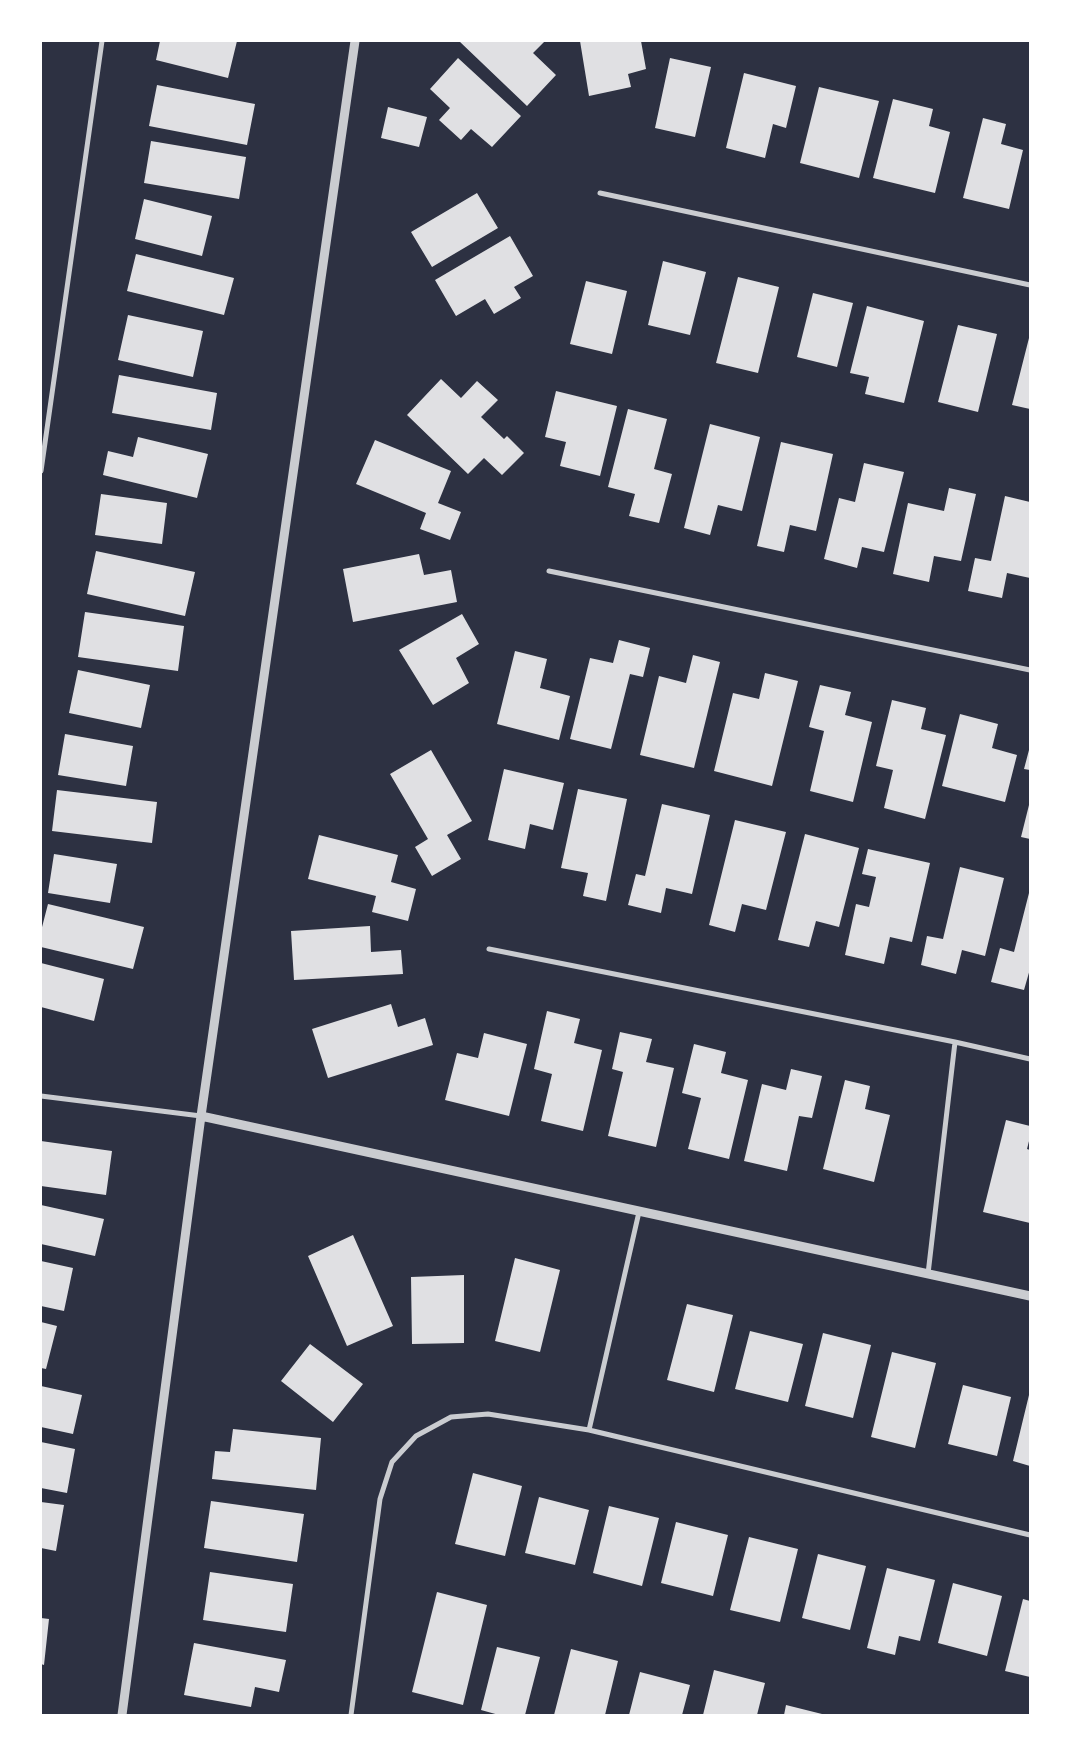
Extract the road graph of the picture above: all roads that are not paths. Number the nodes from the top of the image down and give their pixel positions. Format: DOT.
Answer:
graph roads {
  1 [pos="102,41"];
  2 [pos="355,41"];
  3 [pos="600,193"];
  4 [pos="1030,285"];
  5 [pos="41,470"];
  6 [pos="549,571"];
  7 [pos="1030,670"];
  8 [pos="489,949"];
  9 [pos="955,1042"];
  10 [pos="1030,1059"];
  11 [pos="41,1096"];
  12 [pos="201,1116"];
  13 [pos="639,1212"];
  14 [pos="928,1274"];
  15 [pos="1030,1296"];
  16 [pos="589,1430"];
  17 [pos="1030,1535"];
  18 [pos="122,1715"];
  19 [pos="351,1715"];
  1 -- 5 [label="street"];
  2 -- 12 [label="street"];
  3 -- 4 [label="street"];
  6 -- 7 [label="street"];
  8 -- 9 [label="street"];
  9 -- 10 [label="street"];
  9 -- 14 [label="street"];
  11 -- 12 [label="street"];
  12 -- 13 [label="street"];
  12 -- 18 [label="street"];
  13 -- 14 [label="street"];
  13 -- 16 [label="street"];
  14 -- 15 [label="street"];
  16 -- 17 [label="street"];
  16 -- 19 [label="street"];
}
